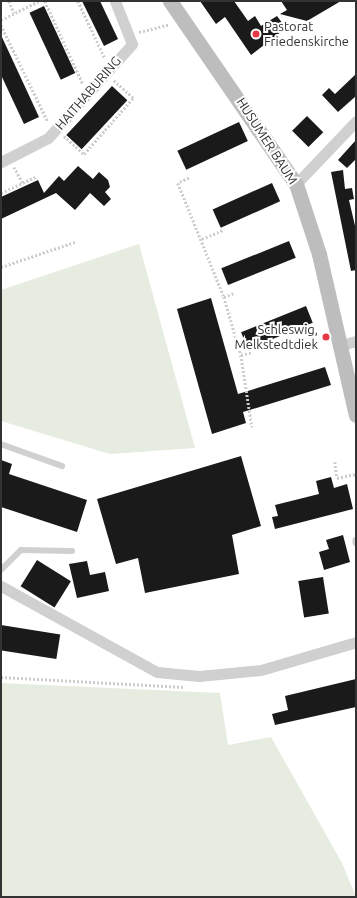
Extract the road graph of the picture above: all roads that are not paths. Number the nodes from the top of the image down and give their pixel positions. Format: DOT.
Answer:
graph roads {
  1 [pos="114,1"];
  2 [pos="170,1"];
  3 [pos="356,121"];
  4 [pos="5,160"];
  5 [pos="296,184"];
  6 [pos="356,341"];
  7 [pos="338,346"];
  8 [pos="356,415"];
  9 [pos="1,444"];
  10 [pos="62,466"];
  11 [pos="72,551"];
  12 [pos="1,570"];
  13 [pos="1,586"];
  14 [pos="356,642"];
  1 -- 4 [label="street, HAITHABURING"];
  2 -- 5 [label="street, HUSUMER BAUM"];
  3 -- 5 [label="street"];
  5 -- 7 [label="street, HUSUMER BAUM"];
  6 -- 7 [label="street"];
  7 -- 8 [label="street, HUSUMER BAUM"];
  9 -- 10 [label="lane"];
  11 -- 12 [label="lane"];
  13 -- 14 [label="street"];
}
